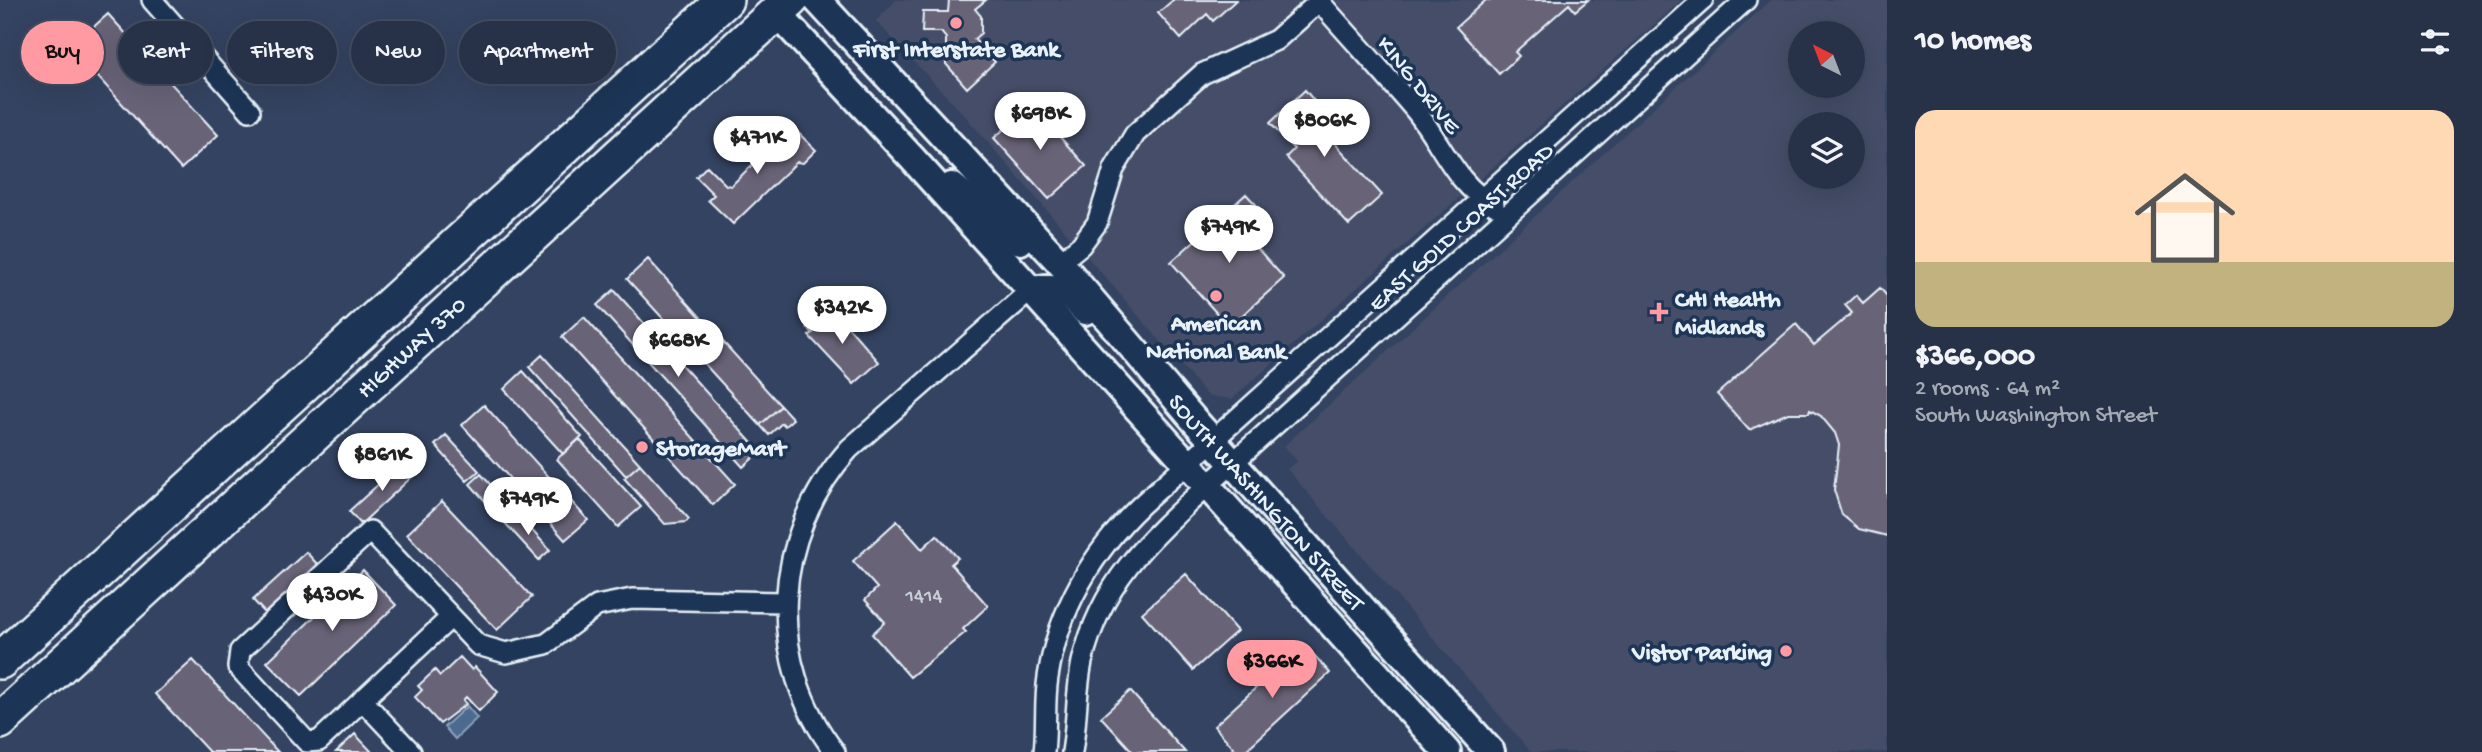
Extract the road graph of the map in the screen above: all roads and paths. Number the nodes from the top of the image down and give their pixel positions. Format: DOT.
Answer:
graph roads {
  1 [pos="152,0"];
  2 [pos="725,0"];
  3 [pos="817,0"];
  4 [pos="1320,0"];
  5 [pos="1703,0"];
  6 [pos="1746,0"];
  7 [pos="776,3"];
  8 [pos="250,110"];
  9 [pos="911,156"];
  10 [pos="1482,200"];
  11 [pos="1510,213"];
  12 [pos="1494,228"];
  13 [pos="1060,262"];
  14 [pos="1030,290"];
  15 [pos="1160,379"];
  16 [pos="1213,441"];
  17 [pos="1234,463"];
  18 [pos="1187,465"];
  19 [pos="1206,487"];
  20 [pos="784,602"];
  21 [pos="450,618"];
  22 [pos="0,661"];
  23 [pos="362,700"];
  24 [pos="0,720"];
  25 [pos="411,752"];
  26 [pos="835,752"];
  27 [pos="1044,752"];
  28 [pos="1072,752"];
  29 [pos="1447,752"];
  30 [pos="1491,752"];
  1 -- 8 [label="street"];
  2 -- 22 [label="highway, HIGHWAY 370"];
  3 -- 13 [label="main road, SOUTH WASHINGTON STREET"];
  4 -- 10 [label="street, KING DRIVE"];
  4 -- 13 [label="street"];
  5 -- 10 [label="street, EAST GOLD COAST ROAD"];
  6 -- 11 [label="street, EAST GOLD COAST ROAD"];
  7 -- 9 [label="main road, SOUTH WASHINGTON STREET"];
  7 -- 24 [label="highway, HIGHWAY 370"];
  9 -- 13 [label="main road"];
  9 -- 14 [label="main road, SOUTH WASHINGTON STREET"];
  10 -- 11 [label="street, KING DRIVE"];
  10 -- 12 [label="street, KING DRIVE"];
  10 -- 16 [label="street, EAST GOLD COAST ROAD"];
  11 -- 12 [label="street, EAST GOLD COAST ROAD"];
  12 -- 17 [label="street, EAST GOLD COAST ROAD"];
  13 -- 15 [label="main road, SOUTH WASHINGTON STREET"];
  14 -- 15 [label="main road"];
  14 -- 18 [label="main road, SOUTH WASHINGTON STREET"];
  14 -- 20 [label="street"];
  15 -- 16 [label="main road, SOUTH WASHINGTON STREET"];
  16 -- 17 [label="main road, SOUTH WASHINGTON STREET"];
  16 -- 18 [label="street, EAST GOLD COAST ROAD"];
  17 -- 19 [label="street, EAST GOLD COAST ROAD"];
  17 -- 30 [label="main road, SOUTH WASHINGTON STREET"];
  18 -- 19 [label="main road, SOUTH WASHINGTON STREET"];
  18 -- 27 [label="street, EAST GOLD COAST ROAD"];
  19 -- 28 [label="street, EAST GOLD COAST ROAD"];
  19 -- 29 [label="main road, SOUTH WASHINGTON STREET"];
  20 -- 21 [label="street"];
  20 -- 26 [label="street"];
  21 -- 23 [label="street"];
  21 -- 23 [label="street"];
  23 -- 25 [label="street"];
}
